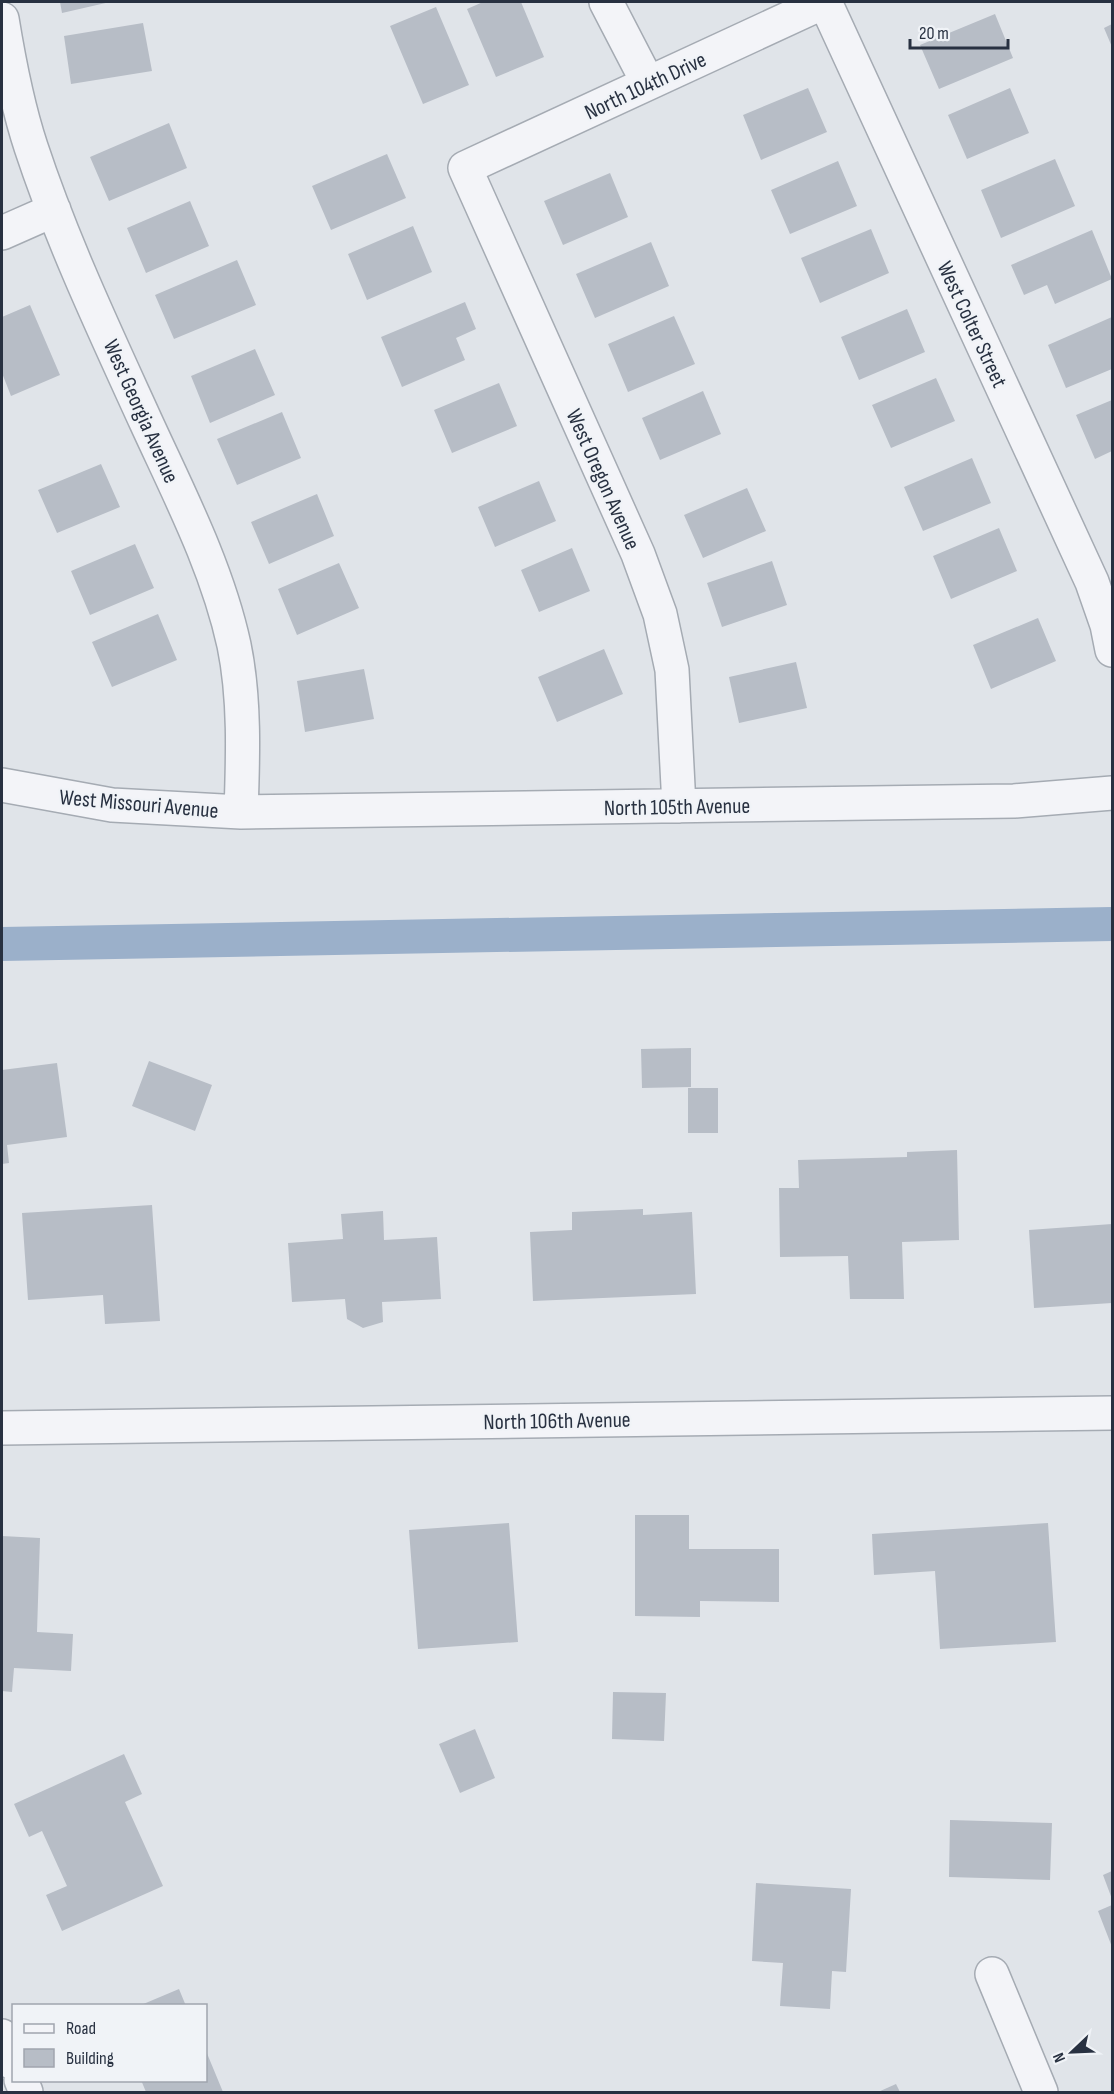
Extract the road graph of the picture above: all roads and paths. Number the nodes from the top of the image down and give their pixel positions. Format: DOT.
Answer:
graph roads {
  1 [pos="606,2"];
  2 [pos="825,2"];
  3 [pos="2,19"];
  4 [pos="648,83"];
  5 [pos="465,168"];
  6 [pos="54,210"];
  7 [pos="2,233"];
  8 [pos="1113,650"];
  9 [pos="2,785"];
  10 [pos="1113,793"];
  11 [pos="679,806"];
  12 [pos="241,812"];
  13 [pos="1113,1413"];
  14 [pos="2,1428"];
  15 [pos="992,1974"];
  16 [pos="2,2036"];
  17 [pos="12,2059"];
  18 [pos="1041,2092"];
  1 -- 4 [label="street"];
  2 -- 4 [label="street, North 104th Drive"];
  2 -- 8 [label="street, West Colter Street"];
  3 -- 6 [label="street, West Georgia Avenue"];
  4 -- 5 [label="street, North 104th Drive"];
  5 -- 11 [label="street, West Oregon Avenue"];
  6 -- 7 [label="street"];
  6 -- 12 [label="street, West Georgia Avenue"];
  9 -- 12 [label="street, West Missouri Avenue"];
  10 -- 11 [label="street, North 105th Avenue"];
  11 -- 12 [label="street, North 105th Avenue"];
  13 -- 14 [label="street, North 106th Avenue"];
  15 -- 18 [label="street"];
  16 -- 17 [label="street"];
}
